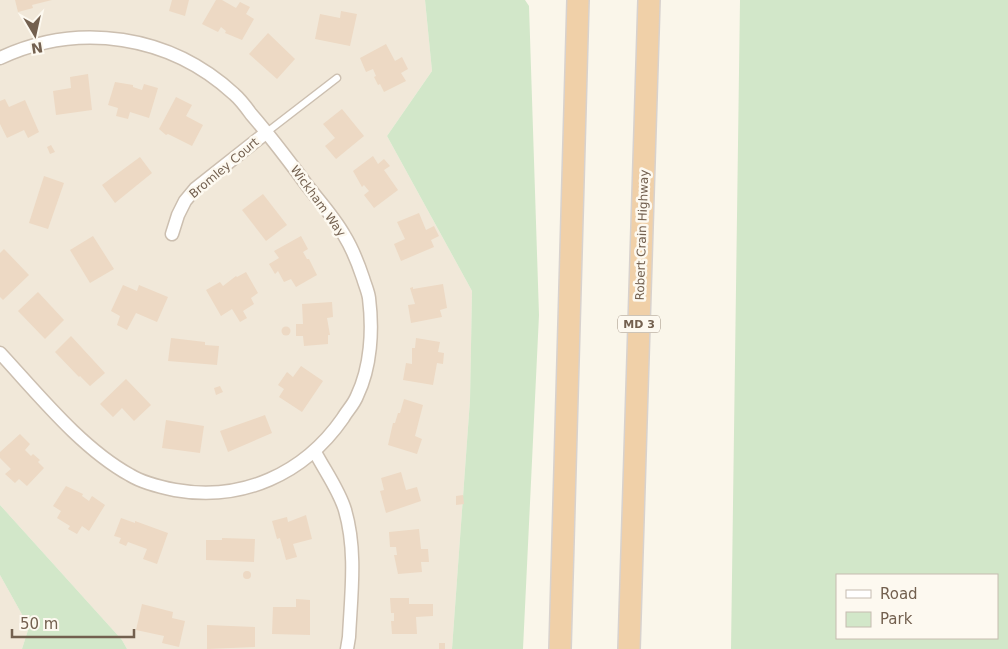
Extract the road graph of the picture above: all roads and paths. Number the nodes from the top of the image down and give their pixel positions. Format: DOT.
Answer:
graph roads {
  1 [pos="649,0"];
  2 [pos="576,3"];
  3 [pos="0,58"];
  4 [pos="337,78"];
  5 [pos="267,132"];
  6 [pos="172,234"];
  7 [pos="0,353"];
  8 [pos="315,452"];
  9 [pos="347,649"];
  10 [pos="560,649"];
  11 [pos="629,649"];
  1 -- 11 [label="highway, Robert Crain Highway / MD 3"];
  2 -- 10 [label="highway"];
  3 -- 5 [label="street, Wickham Way"];
  4 -- 5 [label="lane"];
  5 -- 6 [label="street, Bromley Court"];
  5 -- 8 [label="street, Wickham Way"];
  7 -- 8 [label="street, Wickham Way"];
  8 -- 9 [label="street"];
}
